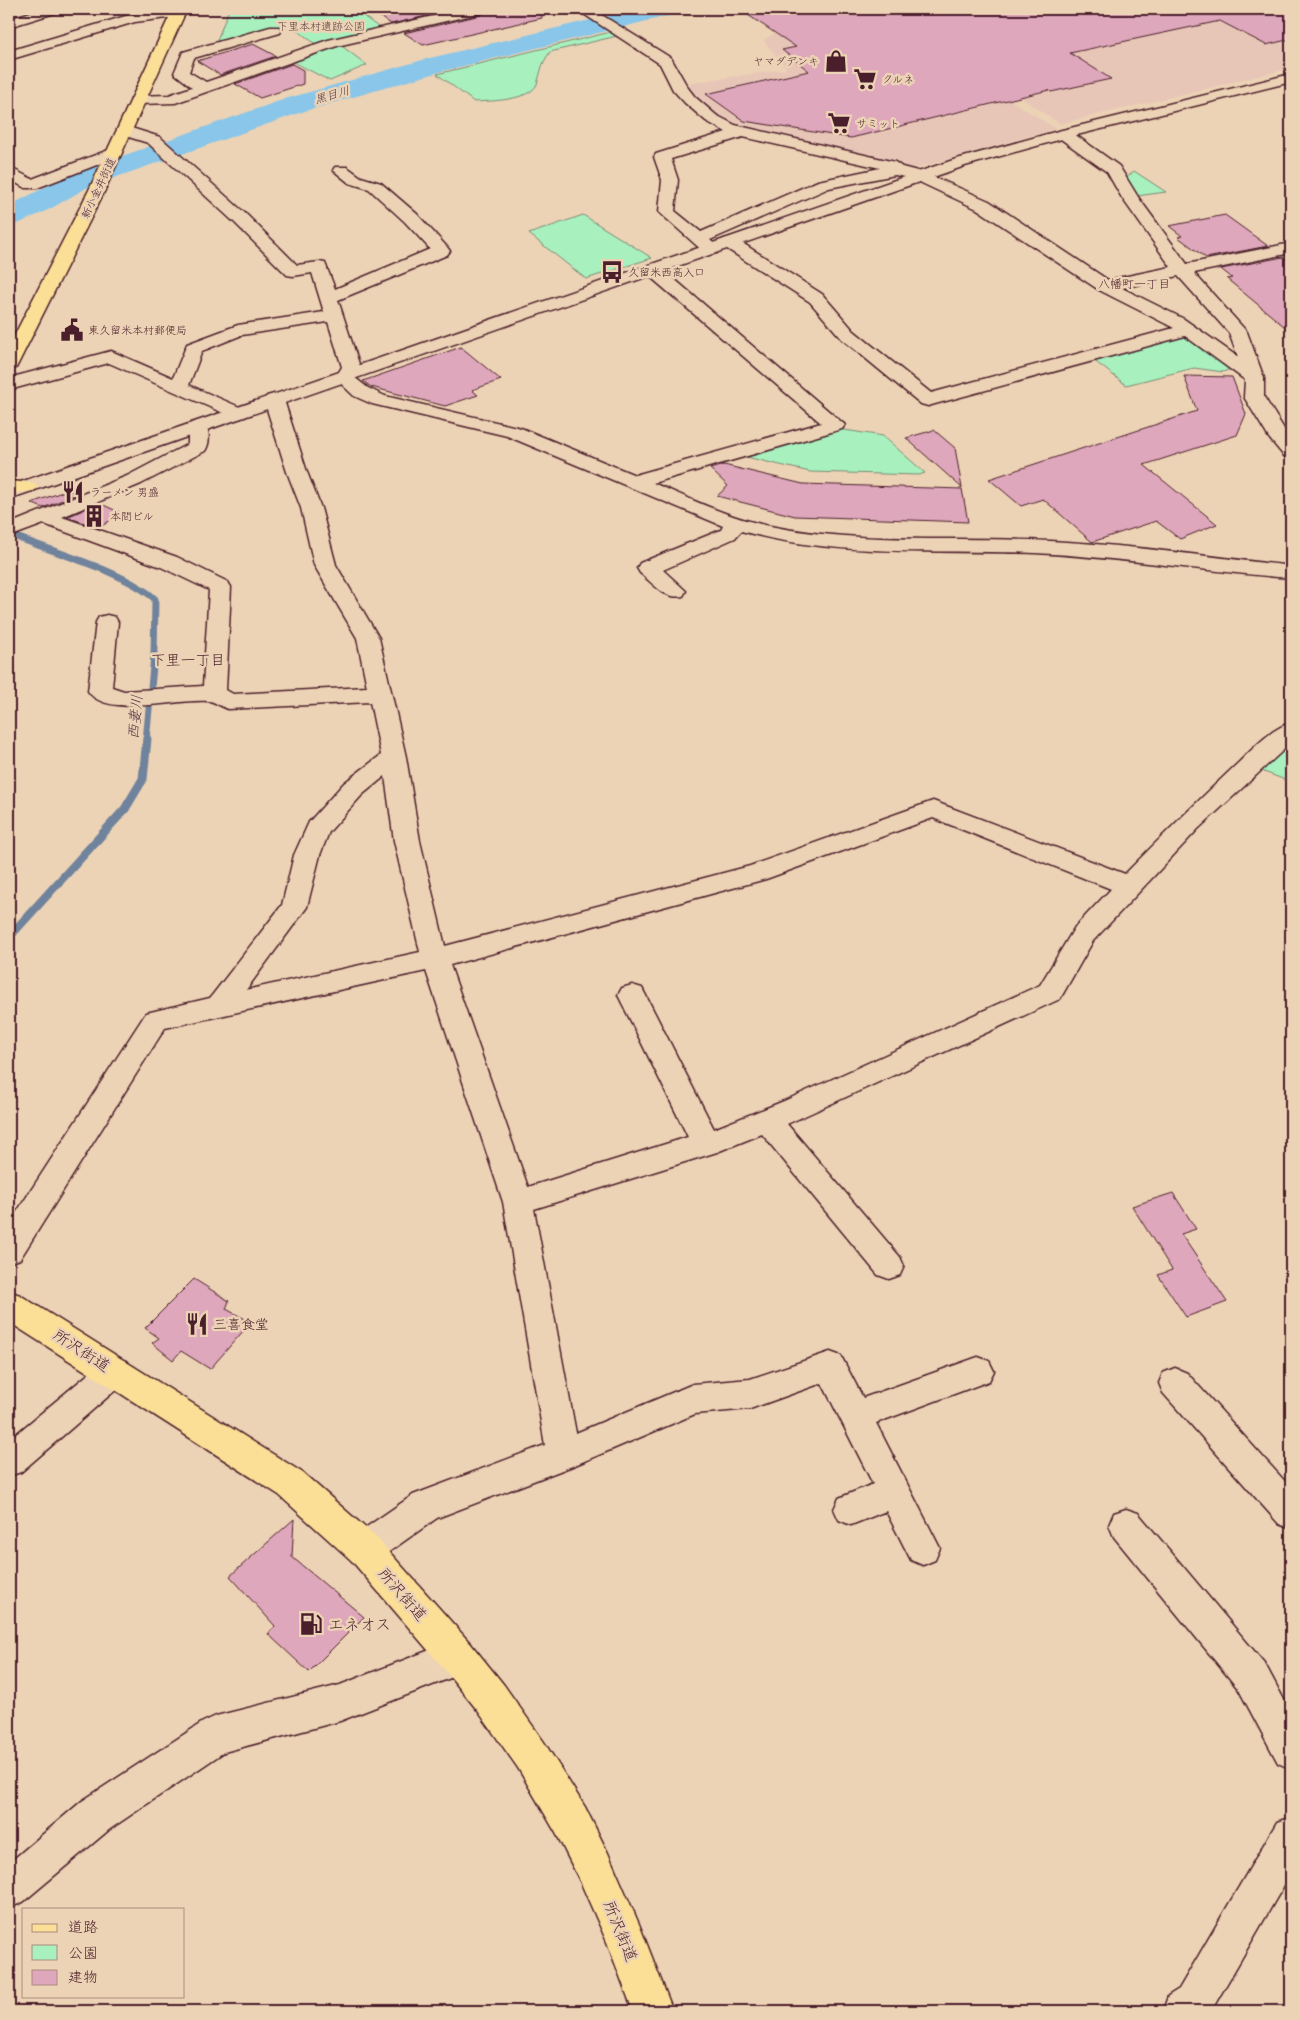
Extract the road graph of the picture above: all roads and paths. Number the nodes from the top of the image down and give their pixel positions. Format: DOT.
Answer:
graph roads {
  1 [pos="53,9"];
  2 [pos="481,9"];
  3 [pos="583,9"];
  4 [pos="179,11"];
  5 [pos="9,23"];
  6 [pos="275,30"];
  7 [pos="9,56"];
  8 [pos="1291,78"];
  9 [pos="204,88"];
  10 [pos="139,100"];
  11 [pos="125,130"];
  12 [pos="742,132"];
  13 [pos="1064,134"];
  14 [pos="112,156"];
  15 [pos="341,170"];
  16 [pos="896,170"];
  17 [pos="9,172"];
  18 [pos="919,176"];
  19 [pos="730,243"];
  20 [pos="705,244"];
  21 [pos="1291,248"];
  22 [pos="653,270"];
  23 [pos="1182,270"];
  24 [pos="1105,286"];
  25 [pos="330,297"];
  26 [pos="335,316"];
  27 [pos="1188,330"];
  28 [pos="9,364"];
  29 [pos="344,378"];
  30 [pos="1255,378"];
  31 [pos="9,384"];
  32 [pos="179,386"];
  33 [pos="274,400"];
  34 [pos="238,413"];
  35 [pos="198,428"];
  36 [pos="1291,452"];
  37 [pos="634,482"];
  38 [pos="15,489"];
  39 [pos="44,517"];
  40 [pos="735,524"];
  41 [pos="9,531"];
  42 [pos="1291,572"];
  43 [pos="675,590"];
  44 [pos="106,622"];
  45 [pos="214,694"];
  46 [pos="381,694"];
  47 [pos="1291,731"];
  48 [pos="394,757"];
  49 [pos="1130,886"];
  50 [pos="435,959"];
  51 [pos="632,995"];
  52 [pos="219,1006"];
  53 [pos="767,1120"];
  54 [pos="706,1143"];
  55 [pos="518,1202"];
  56 [pos="9,1250"];
  57 [pos="889,1266"];
  58 [pos="9,1305"];
  59 [pos="115,1371"];
  60 [pos="978,1371"];
  61 [pos="1175,1383"];
  62 [pos="856,1415"];
  63 [pos="562,1454"];
  64 [pos="9,1461"];
  65 [pos="894,1491"];
  66 [pos="851,1509"];
  67 [pos="1291,1513"];
  68 [pos="1126,1525"];
  69 [pos="923,1548"];
  70 [pos="364,1549"];
  71 [pos="458,1657"];
  72 [pos="1291,1750"];
  73 [pos="1291,1836"];
  74 [pos="9,1888"];
  75 [pos="652,2011"];
  76 [pos="1183,2011"];
  1 -- 5 [label="street"];
  2 -- 9 [label="street"];
  3 -- 12 [label="street"];
  4 -- 7 [label="street"];
  4 -- 10 [label="main road, 新小金井街道"];
  6 -- 9 [label="street"];
  8 -- 13 [label="street"];
  9 -- 10 [label="street"];
  10 -- 11 [label="main road, 新小金井街道"];
  11 -- 14 [label="main road, 新小金井街道"];
  11 -- 25 [label="street"];
  12 -- 16 [label="street"];
  12 -- 20 [label="street"];
  13 -- 18 [label="street"];
  13 -- 23 [label="street"];
  14 -- 17 [label="street"];
  14 -- 28 [label="main road, 新小金井街道"];
  15 -- 25 [label="street"];
  16 -- 18 [label="street"];
  16 -- 20 [label="street"];
  18 -- 19 [label="street"];
  18 -- 24 [label="street"];
  19 -- 20 [label="street"];
  19 -- 27 [label="street"];
  20 -- 22 [label="street"];
  21 -- 23 [label="street"];
  22 -- 29 [label="street"];
  22 -- 37 [label="street"];
  23 -- 24 [label="street"];
  23 -- 30 [label="street"];
  24 -- 27 [label="street"];
  25 -- 26 [label="street"];
  26 -- 29 [label="street"];
  26 -- 32 [label="street"];
  27 -- 30 [label="street"];
  29 -- 33 [label="street"];
  29 -- 37 [label="street"];
  30 -- 36 [label="street"];
  31 -- 32 [label="street"];
  32 -- 34 [label="street"];
  33 -- 34 [label="street"];
  33 -- 46 [label="street"];
  34 -- 35 [label="street"];
  35 -- 38 [label="street"];
  35 -- 39 [label="street"];
  37 -- 40 [label="street"];
  39 -- 41 [label="street"];
  39 -- 45 [label="street"];
  40 -- 42 [label="street"];
  40 -- 43 [label="street"];
  44 -- 45 [label="street"];
  45 -- 46 [label="street"];
  46 -- 48 [label="street"];
  47 -- 49 [label="street"];
  48 -- 50 [label="street"];
  48 -- 52 [label="street"];
  49 -- 50 [label="street"];
  49 -- 53 [label="street"];
  50 -- 52 [label="street"];
  50 -- 55 [label="street"];
  51 -- 54 [label="street"];
  52 -- 56 [label="street"];
  53 -- 54 [label="street"];
  53 -- 57 [label="street"];
  54 -- 55 [label="street"];
  55 -- 63 [label="street"];
  58 -- 59 [label="main road, 所沢街道"];
  59 -- 64 [label="street"];
  59 -- 70 [label="main road, 所沢街道"];
  60 -- 62 [label="street"];
  61 -- 67 [label="street"];
  62 -- 63 [label="street"];
  62 -- 65 [label="street"];
  63 -- 70 [label="street"];
  65 -- 66 [label="street"];
  65 -- 69 [label="street"];
  68 -- 72 [label="street"];
  70 -- 71 [label="main road, 所沢街道"];
  71 -- 74 [label="street"];
  71 -- 75 [label="main road, 所沢街道"];
  73 -- 76 [label="street"];
}
